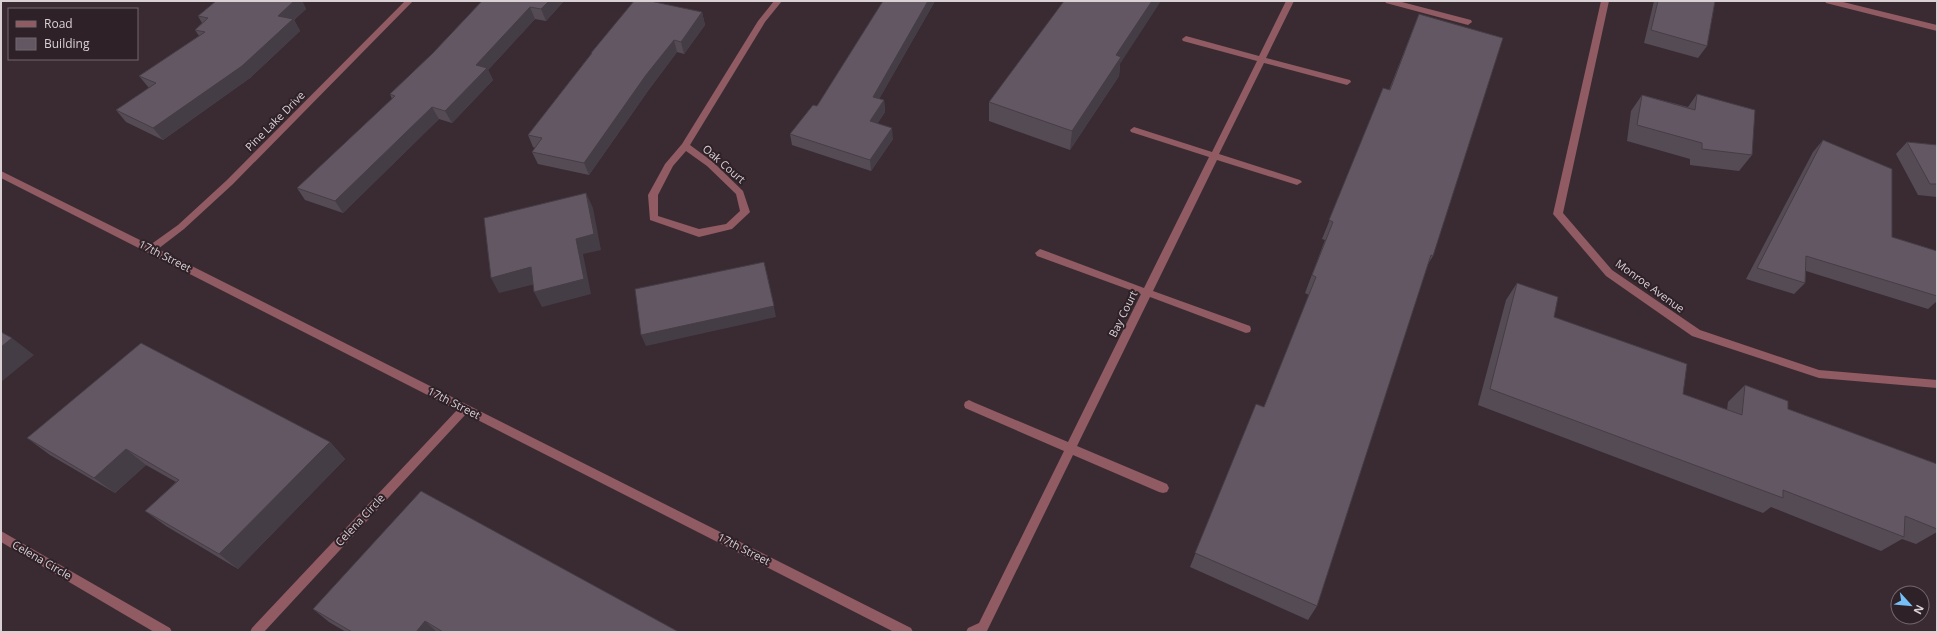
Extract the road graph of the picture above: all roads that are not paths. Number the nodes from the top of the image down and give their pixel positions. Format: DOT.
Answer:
graph roads {
  1 [pos="409,1"];
  2 [pos="778,1"];
  3 [pos="1290,1"];
  4 [pos="1388,1"];
  5 [pos="1605,1"];
  6 [pos="1829,1"];
  7 [pos="1468,22"];
  8 [pos="1937,28"];
  9 [pos="1186,39"];
  10 [pos="1261,59"];
  11 [pos="1347,82"];
  12 [pos="1134,130"];
  13 [pos="685,146"];
  14 [pos="1215,155"];
  15 [pos="1,174"];
  16 [pos="1297,182"];
  17 [pos="151,249"];
  18 [pos="1040,253"];
  19 [pos="1147,292"];
  20 [pos="1246,329"];
  21 [pos="1937,384"];
  22 [pos="968,406"];
  23 [pos="465,408"];
  24 [pos="1070,449"];
  25 [pos="1163,488"];
  26 [pos="1,536"];
  27 [pos="166,632"];
  28 [pos="256,632"];
  29 [pos="907,632"];
  30 [pos="972,632"];
  1 -- 17 [label="street, Pine Lake Drive"];
  2 -- 13 [label="street, Oak Court"];
  3 -- 10 [label="street, Bay Court"];
  4 -- 7 [label="street"];
  5 -- 21 [label="street, Monroe Avenue"];
  6 -- 8 [label="street"];
  9 -- 10 [label="street"];
  10 -- 11 [label="street"];
  10 -- 14 [label="street, Bay Court"];
  12 -- 14 [label="street"];
  13 -- 13 [label="street, Oak Court"];
  14 -- 16 [label="street"];
  14 -- 19 [label="street, Bay Court"];
  15 -- 17 [label="street, 17th Street"];
  17 -- 23 [label="street, 17th Street"];
  18 -- 19 [label="street"];
  19 -- 20 [label="street"];
  19 -- 24 [label="street, Bay Court"];
  22 -- 24 [label="street"];
  23 -- 28 [label="street, Celena Circle"];
  23 -- 29 [label="street, 17th Street"];
  24 -- 25 [label="street"];
  24 -- 30 [label="street, Bay Court"];
  26 -- 27 [label="street, Celena Circle"];
}
